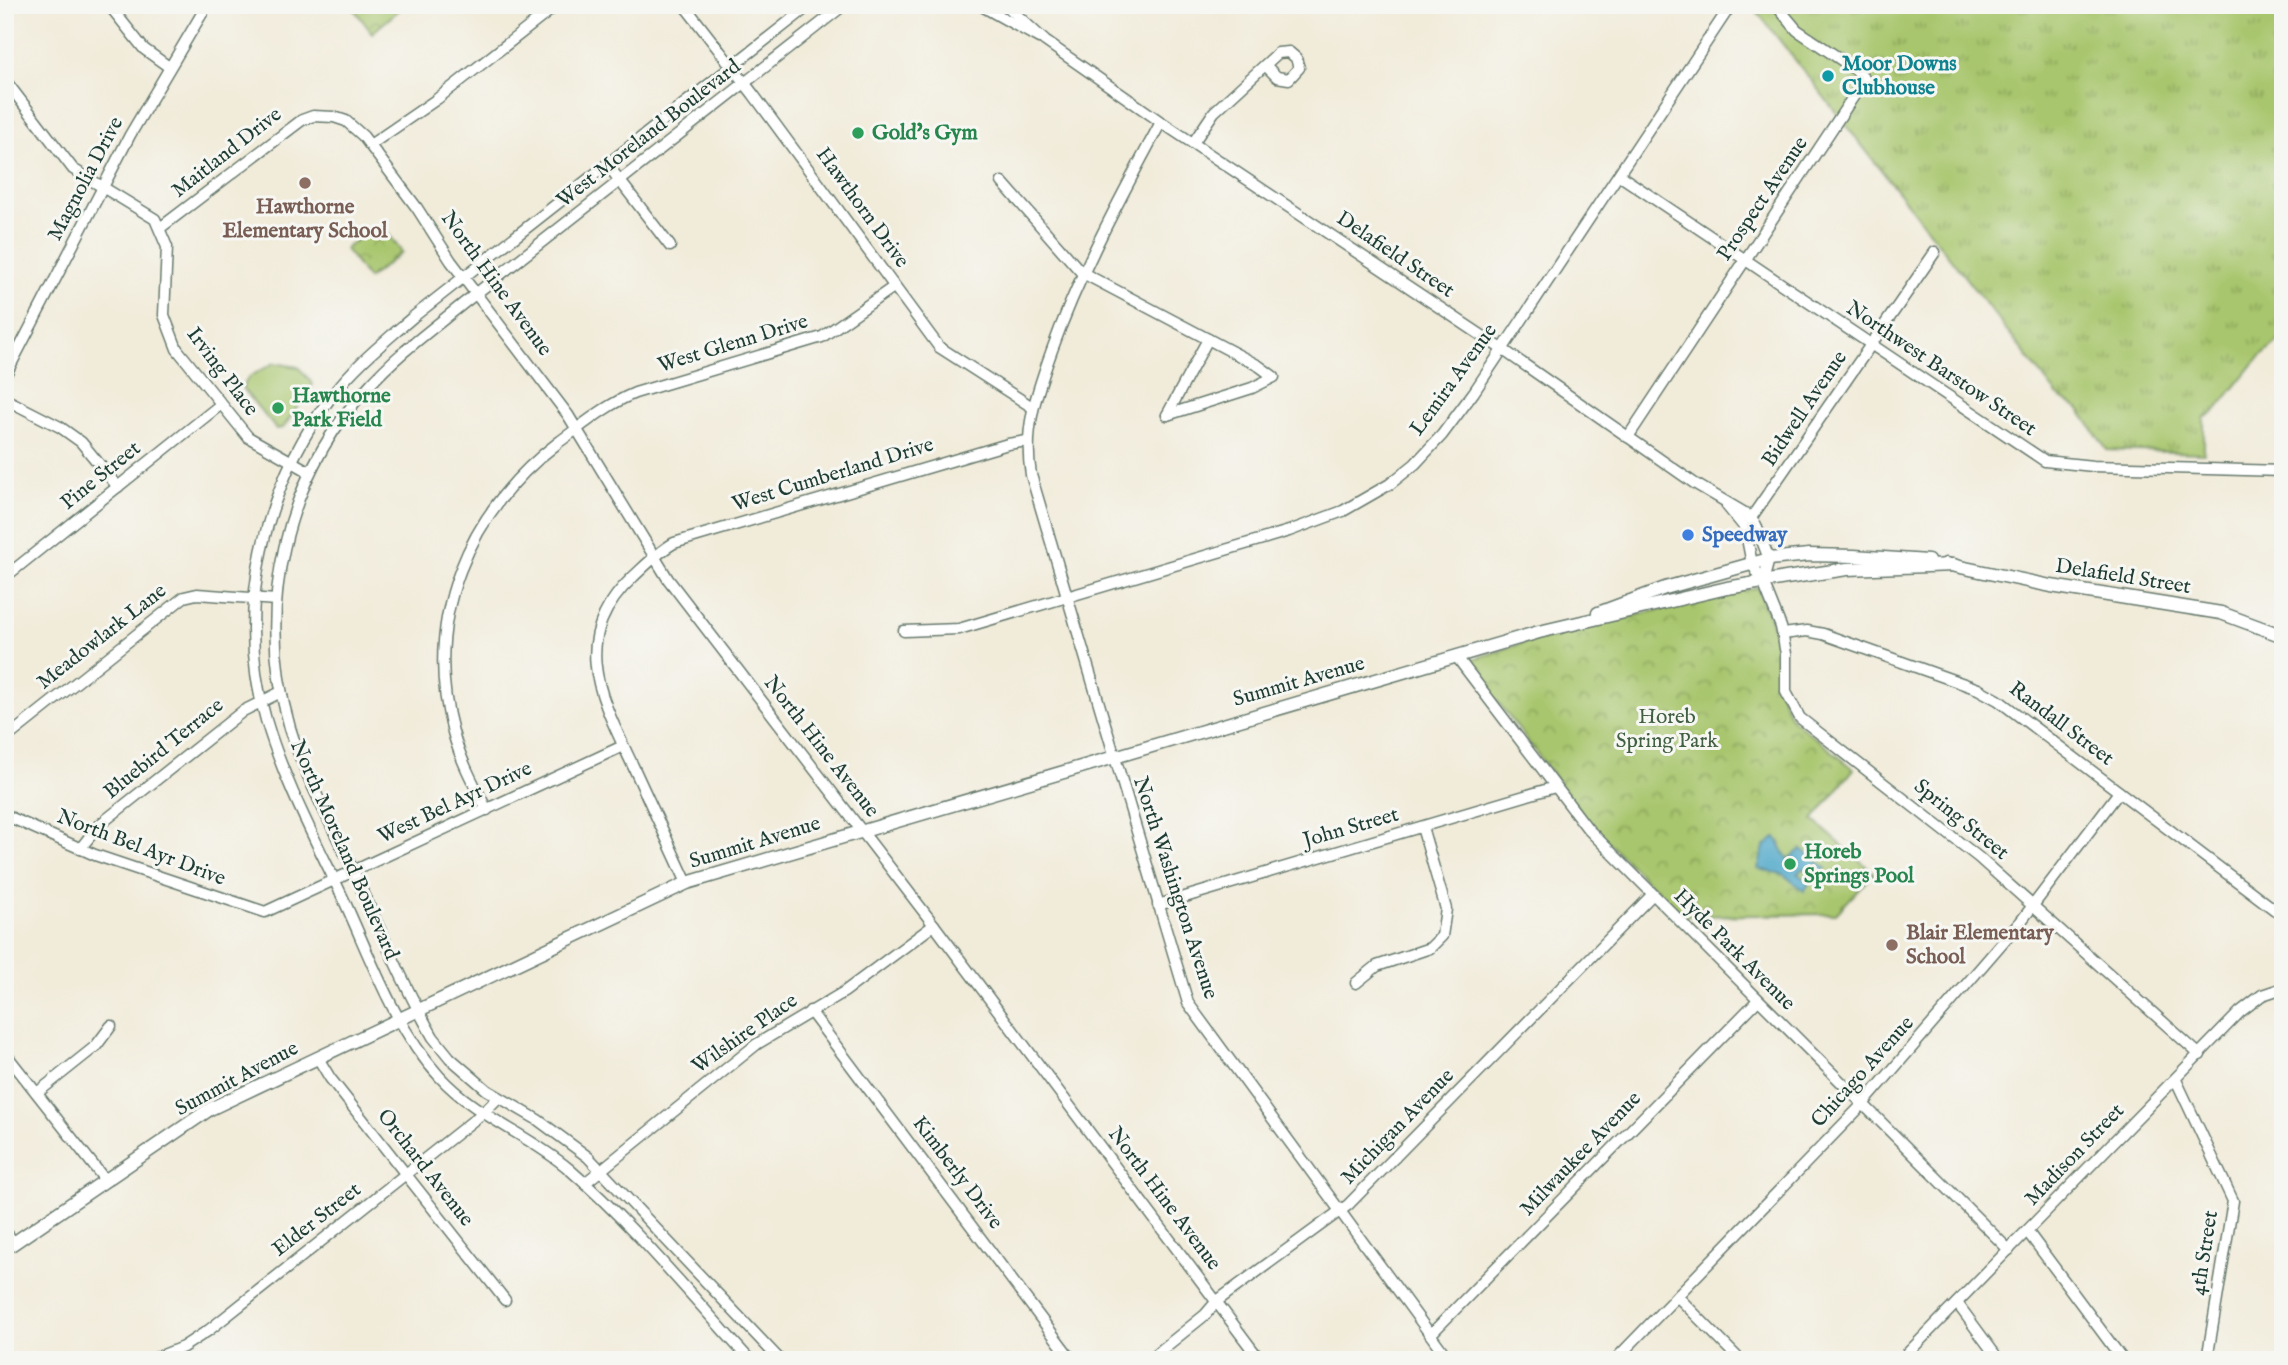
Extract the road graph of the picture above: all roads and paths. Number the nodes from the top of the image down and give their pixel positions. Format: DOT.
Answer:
graph roads {
  1 [pos="109,5"];
  2 [pos="207,5"];
  3 [pos="557,5"];
  4 [pos="684,5"];
  5 [pos="810,5"];
  6 [pos="844,5"];
  7 [pos="981,5"];
  8 [pos="1006,5"];
  9 [pos="1731,5"];
  10 [pos="1776,5"];
  11 [pos="993,9"];
  12 [pos="790,21"];
  13 [pos="803,38"];
  14 [pos="1045,41"];
  15 [pos="1265,65"];
  16 [pos="169,67"];
  17 [pos="732,67"];
  18 [pos="5,80"];
  19 [pos="745,83"];
  20 [pos="1161,122"];
  21 [pos="1193,144"];
  22 [pos="370,145"];
  23 [pos="607,164"];
  24 [pos="1619,175"];
  25 [pos="620,180"];
  26 [pos="1002,182"];
  27 [pos="102,188"];
  28 [pos="160,228"];
  29 [pos="670,246"];
  30 [pos="495,252"];
  31 [pos="1935,252"];
  32 [pos="1745,260"];
  33 [pos="508,269"];
  34 [pos="1082,272"];
  35 [pos="464,277"];
  36 [pos="895,286"];
  37 [pos="477,293"];
  38 [pos="1208,339"];
  39 [pos="1872,345"];
  40 [pos="1502,349"];
  41 [pos="5,376"];
  42 [pos="5,398"];
  43 [pos="220,405"];
  44 [pos="1032,407"];
  45 [pos="577,428"];
  46 [pos="1628,437"];
  47 [pos="1027,441"];
  48 [pos="291,463"];
  49 [pos="2283,471"];
  50 [pos="310,472"];
  51 [pos="118,486"];
  52 [pos="1723,501"];
  53 [pos="1751,518"];
  54 [pos="653,557"];
  55 [pos="1769,559"];
  56 [pos="1752,564"];
  57 [pos="1954,565"];
  58 [pos="5,577"];
  59 [pos="1763,582"];
  60 [pos="1068,597"];
  61 [pos="254,598"];
  62 [pos="276,600"];
  63 [pos="1579,623"];
  64 [pos="904,631"];
  65 [pos="1783,634"];
  66 [pos="2283,636"];
  67 [pos="1456,656"];
  68 [pos="281,692"];
  69 [pos="261,701"];
  70 [pos="5,739"];
  71 [pos="623,746"];
  72 [pos="1114,757"];
  73 [pos="1555,787"];
  74 [pos="2119,792"];
  75 [pos="487,810"];
  76 [pos="5,815"];
  77 [pos="1422,827"];
  78 [pos="861,831"];
  79 [pos="80,849"];
  80 [pos="354,872"];
  81 [pos="335,881"];
  82 [pos="687,883"];
  83 [pos="1652,895"];
  84 [pos="1158,905"];
  85 [pos="2033,906"];
  86 [pos="265,912"];
  87 [pos="2283,916"];
  88 [pos="934,925"];
  89 [pos="391,951"];
  90 [pos="372,960"];
  91 [pos="1356,983"];
  92 [pos="2283,988"];
  93 [pos="1758,1000"];
  94 [pos="419,1009"];
  95 [pos="810,1011"];
  96 [pos="400,1018"];
  97 [pos="111,1026"];
  98 [pos="5,1053"];
  99 [pos="2200,1055"];
  100 [pos="318,1058"];
  101 [pos="450,1058"];
  102 [pos="434,1071"];
  103 [pos="2176,1080"];
  104 [pos="37,1093"];
  105 [pos="498,1098"];
  106 [pos="1863,1104"];
  107 [pos="484,1112"];
  108 [pos="600,1169"];
  109 [pos="406,1175"];
  110 [pos="105,1180"];
  111 [pos="585,1184"];
  112 [pos="1340,1211"];
  113 [pos="5,1231"];
  114 [pos="2027,1231"];
  115 [pos="10,1246"];
  116 [pos="2009,1250"];
  117 [pos="1677,1296"];
  118 [pos="505,1300"];
  119 [pos="1217,1301"];
  120 [pos="1957,1303"];
  121 [pos="1431,1334"];
  122 [pos="151,1360"];
  123 [pos="750,1360"];
  124 [pos="780,1360"];
  125 [pos="1072,1360"];
  126 [pos="1149,1360"];
  127 [pos="1260,1360"];
  128 [pos="1449,1360"];
  129 [pos="1615,1360"];
  130 [pos="1740,1360"];
  131 [pos="1901,1360"];
  132 [pos="1999,1360"];
  133 [pos="2123,1360"];
  134 [pos="2207,1360"];
  1 -- 16 [label="street"];
  2 -- 16 [label="street, Magnolia Drive"];
  3 -- 22 [label="street"];
  4 -- 17 [label="street, Hawthorn Drive"];
  5 -- 12 [label="street, West Moreland Boulevard"];
  6 -- 13 [label="street, West Moreland Boulevard"];
  7 -- 11 [label="street, Delafield Street"];
  8 -- 14 [label="street, Delafield Street"];
  9 -- 24 [label="street, Lemira Avenue"];
  10 -- 32 [label="street, Prospect Avenue"];
  11 -- 14 [label="street, Delafield Street"];
  12 -- 13 [label="street"];
  12 -- 17 [label="street, West Moreland Boulevard"];
  13 -- 19 [label="street, West Moreland Boulevard"];
  14 -- 20 [label="street, Delafield Street"];
  15 -- 21 [label="street"];
  16 -- 27 [label="street, Magnolia Drive"];
  17 -- 19 [label="street, Hawthorn Drive"];
  17 -- 23 [label="street, West Moreland Boulevard"];
  18 -- 27 [label="street"];
  19 -- 25 [label="street, West Moreland Boulevard"];
  19 -- 36 [label="street, Hawthorn Drive"];
  20 -- 21 [label="street, Delafield Street"];
  20 -- 34 [label="street, North Washington Avenue"];
  21 -- 40 [label="street, Delafield Street"];
  22 -- 28 [label="street, Maitland Drive"];
  22 -- 35 [label="street, North Hine Avenue"];
  23 -- 25 [label="street"];
  23 -- 30 [label="street, West Moreland Boulevard"];
  24 -- 32 [label="street, Northwest Barstow Street"];
  24 -- 40 [label="street, Lemira Avenue"];
  25 -- 29 [label="street"];
  25 -- 33 [label="street, West Moreland Boulevard"];
  26 -- 34 [label="street"];
  27 -- 28 [label="street"];
  27 -- 41 [label="street, Magnolia Drive"];
  28 -- 43 [label="street, Irving Place"];
  30 -- 33 [label="street"];
  30 -- 35 [label="street, West Moreland Boulevard"];
  31 -- 39 [label="street, Bidwell Avenue"];
  32 -- 39 [label="street, Northwest Barstow Street"];
  32 -- 46 [label="street, Prospect Avenue"];
  33 -- 37 [label="street, West Moreland Boulevard"];
  34 -- 38 [label="street"];
  34 -- 44 [label="street, North Washington Avenue"];
  35 -- 37 [label="street, North Hine Avenue"];
  35 -- 48 [label="street, North Moreland Boulevard"];
  36 -- 44 [label="street, Hawthorn Drive"];
  36 -- 45 [label="street, West Glenn Drive"];
  37 -- 45 [label="street, North Hine Avenue"];
  37 -- 50 [label="street, North Moreland Boulevard"];
  38 -- 38 [label="street"];
  39 -- 49 [label="street, Northwest Barstow Street"];
  39 -- 53 [label="street, Bidwell Avenue"];
  40 -- 46 [label="street, Delafield Street"];
  40 -- 60 [label="street, Lemira Avenue"];
  42 -- 51 [label="street"];
  43 -- 48 [label="street, Irving Place"];
  43 -- 51 [label="street, Pine Street"];
  44 -- 47 [label="street, North Washington Avenue"];
  45 -- 54 [label="street, North Hine Avenue"];
  45 -- 75 [label="street, West Glenn Drive"];
  46 -- 52 [label="street, Delafield Street"];
  47 -- 54 [label="street, West Cumberland Drive"];
  47 -- 60 [label="street, North Washington Avenue"];
  48 -- 50 [label="street, Irving Place"];
  48 -- 61 [label="street, North Moreland Boulevard"];
  50 -- 62 [label="street, North Moreland Boulevard"];
  51 -- 58 [label="street, Pine Street"];
  52 -- 53 [label="street, Delafield Street"];
  52 -- 56 [label="street, Delafield Street"];
  53 -- 55 [label="street"];
  54 -- 71 [label="street, West Cumberland Drive"];
  54 -- 78 [label="street, North Hine Avenue"];
  55 -- 56 [label="main road, Summit Avenue"];
  55 -- 57 [label="main road, Delafield Street"];
  55 -- 59 [label="street"];
  56 -- 59 [label="street, Delafield Street"];
  56 -- 63 [label="main road, Summit Avenue"];
  57 -- 59 [label="main road, Delafield Street"];
  57 -- 66 [label="main road, Delafield Street"];
  59 -- 63 [label="main road, Summit Avenue"];
  59 -- 65 [label="street, Spring Street"];
  60 -- 64 [label="street, Lemira Avenue"];
  60 -- 72 [label="street, North Washington Avenue"];
  61 -- 62 [label="street, Meadowlark Lane"];
  61 -- 69 [label="street, North Moreland Boulevard"];
  61 -- 70 [label="street, Meadowlark Lane"];
  62 -- 68 [label="street, North Moreland Boulevard"];
  63 -- 67 [label="main road, Summit Avenue"];
  65 -- 74 [label="street, Randall Street"];
  65 -- 85 [label="street, Spring Street"];
  67 -- 72 [label="main road, Summit Avenue"];
  67 -- 73 [label="street, Hyde Park Avenue"];
  68 -- 69 [label="street, Bluebird Terrace"];
  68 -- 80 [label="street, North Moreland Boulevard"];
  69 -- 79 [label="street, Bluebird Terrace"];
  69 -- 81 [label="street, North Moreland Boulevard"];
  71 -- 75 [label="street, West Bel Ayr Drive"];
  71 -- 82 [label="street, West Cumberland Drive"];
  72 -- 78 [label="main road, Summit Avenue"];
  72 -- 84 [label="street, North Washington Avenue"];
  73 -- 77 [label="street, John Street"];
  73 -- 83 [label="street, Hyde Park Avenue"];
  74 -- 85 [label="street, Chicago Avenue"];
  74 -- 87 [label="street, Randall Street"];
  75 -- 80 [label="street, West Bel Ayr Drive"];
  76 -- 79 [label="street, North Bel Ayr Drive"];
  77 -- 84 [label="street, John Street"];
  77 -- 91 [label="street"];
  78 -- 82 [label="main road, Summit Avenue"];
  78 -- 88 [label="street, North Hine Avenue"];
  79 -- 86 [label="street, North Bel Ayr Drive"];
  80 -- 81 [label="street, West Bel Ayr Drive"];
  80 -- 89 [label="street, North Moreland Boulevard"];
  81 -- 86 [label="street, West Bel Ayr Drive"];
  81 -- 90 [label="street, North Moreland Boulevard"];
  82 -- 94 [label="main road, Summit Avenue"];
  83 -- 93 [label="street, Hyde Park Avenue"];
  83 -- 112 [label="street, Michigan Avenue"];
  84 -- 112 [label="street, North Washington Avenue"];
  85 -- 99 [label="street, Spring Street"];
  85 -- 106 [label="street, Chicago Avenue"];
  88 -- 95 [label="street, Wilshire Place"];
  88 -- 119 [label="street, North Hine Avenue"];
  89 -- 90 [label="street"];
  89 -- 94 [label="street, North Moreland Boulevard"];
  90 -- 96 [label="street, North Moreland Boulevard"];
  92 -- 99 [label="street, Madison Street"];
  93 -- 106 [label="street, Hyde Park Avenue"];
  93 -- 121 [label="street, Milwaukee Avenue"];
  94 -- 96 [label="main road, Summit Avenue"];
  94 -- 101 [label="street, North Moreland Boulevard"];
  95 -- 108 [label="street, Wilshire Place"];
  95 -- 125 [label="street, Kimberly Drive"];
  96 -- 100 [label="main road, Summit Avenue"];
  96 -- 102 [label="street, North Moreland Boulevard"];
  97 -- 104 [label="street"];
  98 -- 104 [label="street"];
  99 -- 103 [label="street, Madison Street"];
  100 -- 109 [label="street, Orchard Avenue"];
  100 -- 110 [label="main road, Summit Avenue"];
  101 -- 102 [label="street"];
  101 -- 105 [label="street, North Moreland Boulevard"];
  102 -- 107 [label="street, North Moreland Boulevard"];
  103 -- 114 [label="street, Madison Street"];
  103 -- 134 [label="street, 4th Street"];
  104 -- 110 [label="street"];
  105 -- 107 [label="street, Elder Street"];
  105 -- 108 [label="street, North Moreland Boulevard"];
  106 -- 116 [label="street, Hyde Park Avenue"];
  106 -- 117 [label="street, Chicago Avenue"];
  107 -- 109 [label="street, Elder Street"];
  107 -- 111 [label="street, North Moreland Boulevard"];
  108 -- 111 [label="street, Wilshire Place"];
  108 -- 124 [label="street, North Moreland Boulevard"];
  109 -- 118 [label="street, Orchard Avenue"];
  109 -- 122 [label="street, Elder Street"];
  110 -- 115 [label="main road, Summit Avenue"];
  111 -- 123 [label="street, North Moreland Boulevard"];
  112 -- 119 [label="street, Michigan Avenue"];
  112 -- 121 [label="street, North Washington Avenue"];
  113 -- 115 [label="street"];
  114 -- 116 [label="street, Madison Street"];
  114 -- 133 [label="street"];
  116 -- 120 [label="street, Madison Street"];
  117 -- 129 [label="street, Chicago Avenue"];
  117 -- 130 [label="street"];
  119 -- 126 [label="street, Michigan Avenue"];
  119 -- 127 [label="street, North Hine Avenue"];
  120 -- 131 [label="street, Madison Street"];
  120 -- 132 [label="street"];
  121 -- 128 [label="street, North Washington Avenue"];
}
